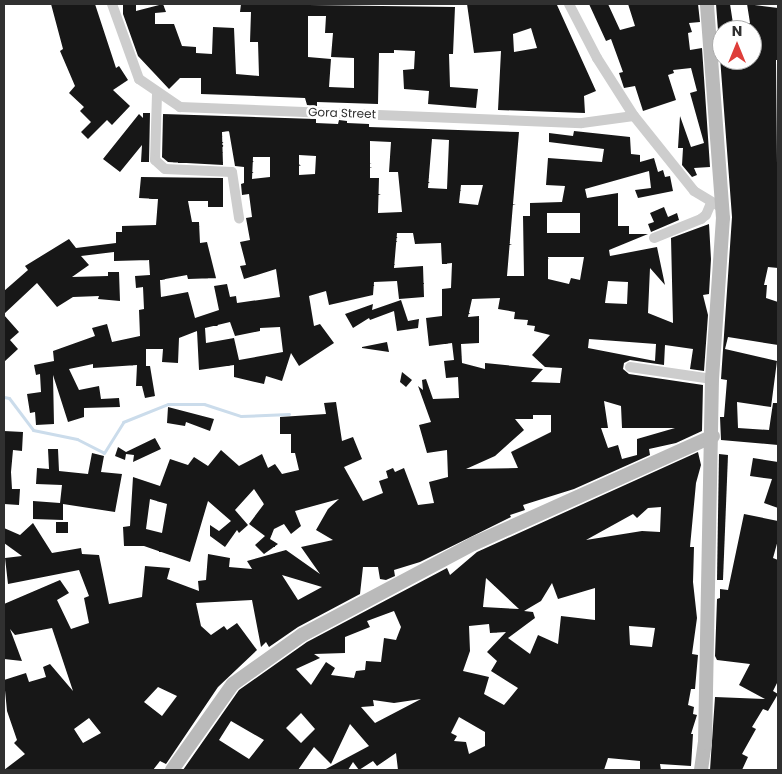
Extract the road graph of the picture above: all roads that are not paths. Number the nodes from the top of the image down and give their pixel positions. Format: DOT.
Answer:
graph roads {
  1 [pos="112,4"];
  2 [pos="569,4"];
  3 [pos="707,4"];
  4 [pos="157,94"];
  5 [pos="634,116"];
  6 [pos="716,205"];
  7 [pos="239,218"];
  8 [pos="654,238"];
  9 [pos="630,366"];
  10 [pos="712,379"];
  11 [pos="713,436"];
  12 [pos="172,770"];
  13 [pos="701,770"];
  1 -- 4 [label="street, Gora Street"];
  2 -- 5 [label="street"];
  3 -- 6 [label="street"];
  4 -- 5 [label="street, Gora Street"];
  4 -- 7 [label="street"];
  5 -- 6 [label="street"];
  6 -- 8 [label="street"];
  6 -- 10 [label="street"];
  9 -- 10 [label="street"];
  10 -- 11 [label="street"];
  11 -- 12 [label="street"];
  11 -- 13 [label="street"];
}
